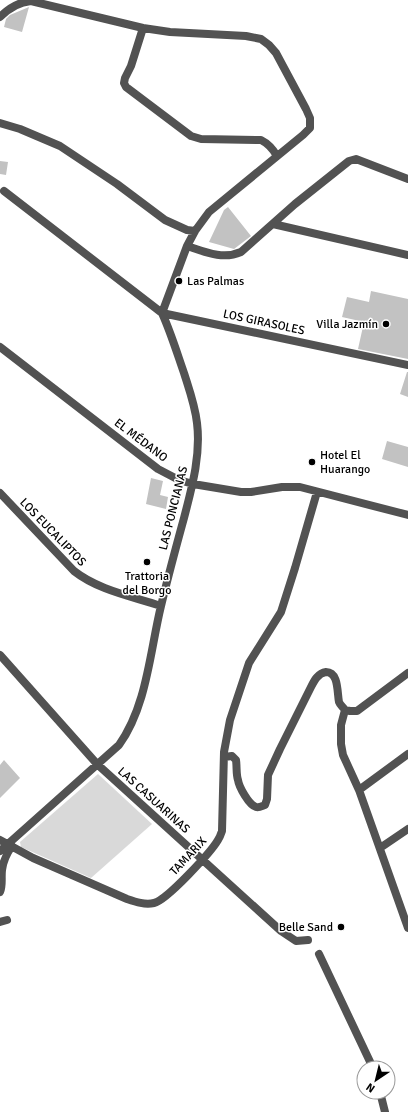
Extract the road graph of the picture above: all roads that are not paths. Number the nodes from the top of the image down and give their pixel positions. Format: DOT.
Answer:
graph roads {
  1 [pos="0,17"];
  2 [pos="143,28"];
  3 [pos="0,123"];
  4 [pos="277,156"];
  5 [pos="408,180"];
  6 [pos="4,191"];
  7 [pos="273,224"];
  8 [pos="195,231"];
  9 [pos="188,246"];
  10 [pos="408,255"];
  11 [pos="162,313"];
  12 [pos="0,347"];
  13 [pos="408,365"];
  14 [pos="193,484"];
  15 [pos="317,492"];
  16 [pos="0,494"];
  17 [pos="408,515"];
  18 [pos="160,606"];
  19 [pos="0,655"];
  20 [pos="408,673"];
  21 [pos="345,710"];
  22 [pos="408,754"];
  23 [pos="224,758"];
  24 [pos="97,764"];
  25 [pos="359,790"];
  26 [pos="408,829"];
  27 [pos="0,840"];
  28 [pos="10,845"];
  29 [pos="380,848"];
  30 [pos="0,851"];
  31 [pos="202,860"];
  32 [pos="0,892"];
  33 [pos="408,928"];
  34 [pos="308,940"];
  35 [pos="319,954"];
  36 [pos="369,1060"];
  37 [pos="382,1100"];
  38 [pos="385,1112"];
  1 -- 2 [label="street"];
  2 -- 4 [label="street"];
  2 -- 4 [label="street"];
  3 -- 8 [label="street"];
  4 -- 8 [label="street"];
  5 -- 7 [label="street"];
  6 -- 11 [label="street, LAS PONCIANAS"];
  7 -- 9 [label="street"];
  7 -- 10 [label="street"];
  8 -- 9 [label="street"];
  9 -- 11 [label="street"];
  11 -- 13 [label="street, LOS GIRASOLES"];
  11 -- 14 [label="street, LAS PONCIANAS"];
  12 -- 14 [label="street, EL MÉDANO"];
  14 -- 15 [label="street, EL MÉDANO"];
  14 -- 18 [label="street, LAS PONCIANAS"];
  15 -- 17 [label="street, EL MÉDANO"];
  15 -- 23 [label="street, TAMARIX"];
  16 -- 18 [label="street, LOS EUCALIPTOS"];
  18 -- 24 [label="street, LAS PONCIANAS"];
  19 -- 24 [label="street, LAS CASUARINAS"];
  20 -- 21 [label="street"];
  21 -- 23 [label="street"];
  21 -- 25 [label="street"];
  22 -- 25 [label="street"];
  23 -- 31 [label="street, TAMARIX"];
  24 -- 28 [label="street, LAS PONCIANAS"];
  24 -- 31 [label="street, LAS CASUARINAS"];
  25 -- 29 [label="street"];
  26 -- 29 [label="street"];
  27 -- 28 [label="street, TAMARIX"];
  28 -- 30 [label="street, LAS PONCIANAS"];
  28 -- 31 [label="street, TAMARIX"];
  28 -- 32 [label="street"];
  29 -- 33 [label="street"];
  31 -- 34 [label="street, LAS CASUARINAS"];
  35 -- 36 [label="street"];
  37 -- 38 [label="street"];
}
